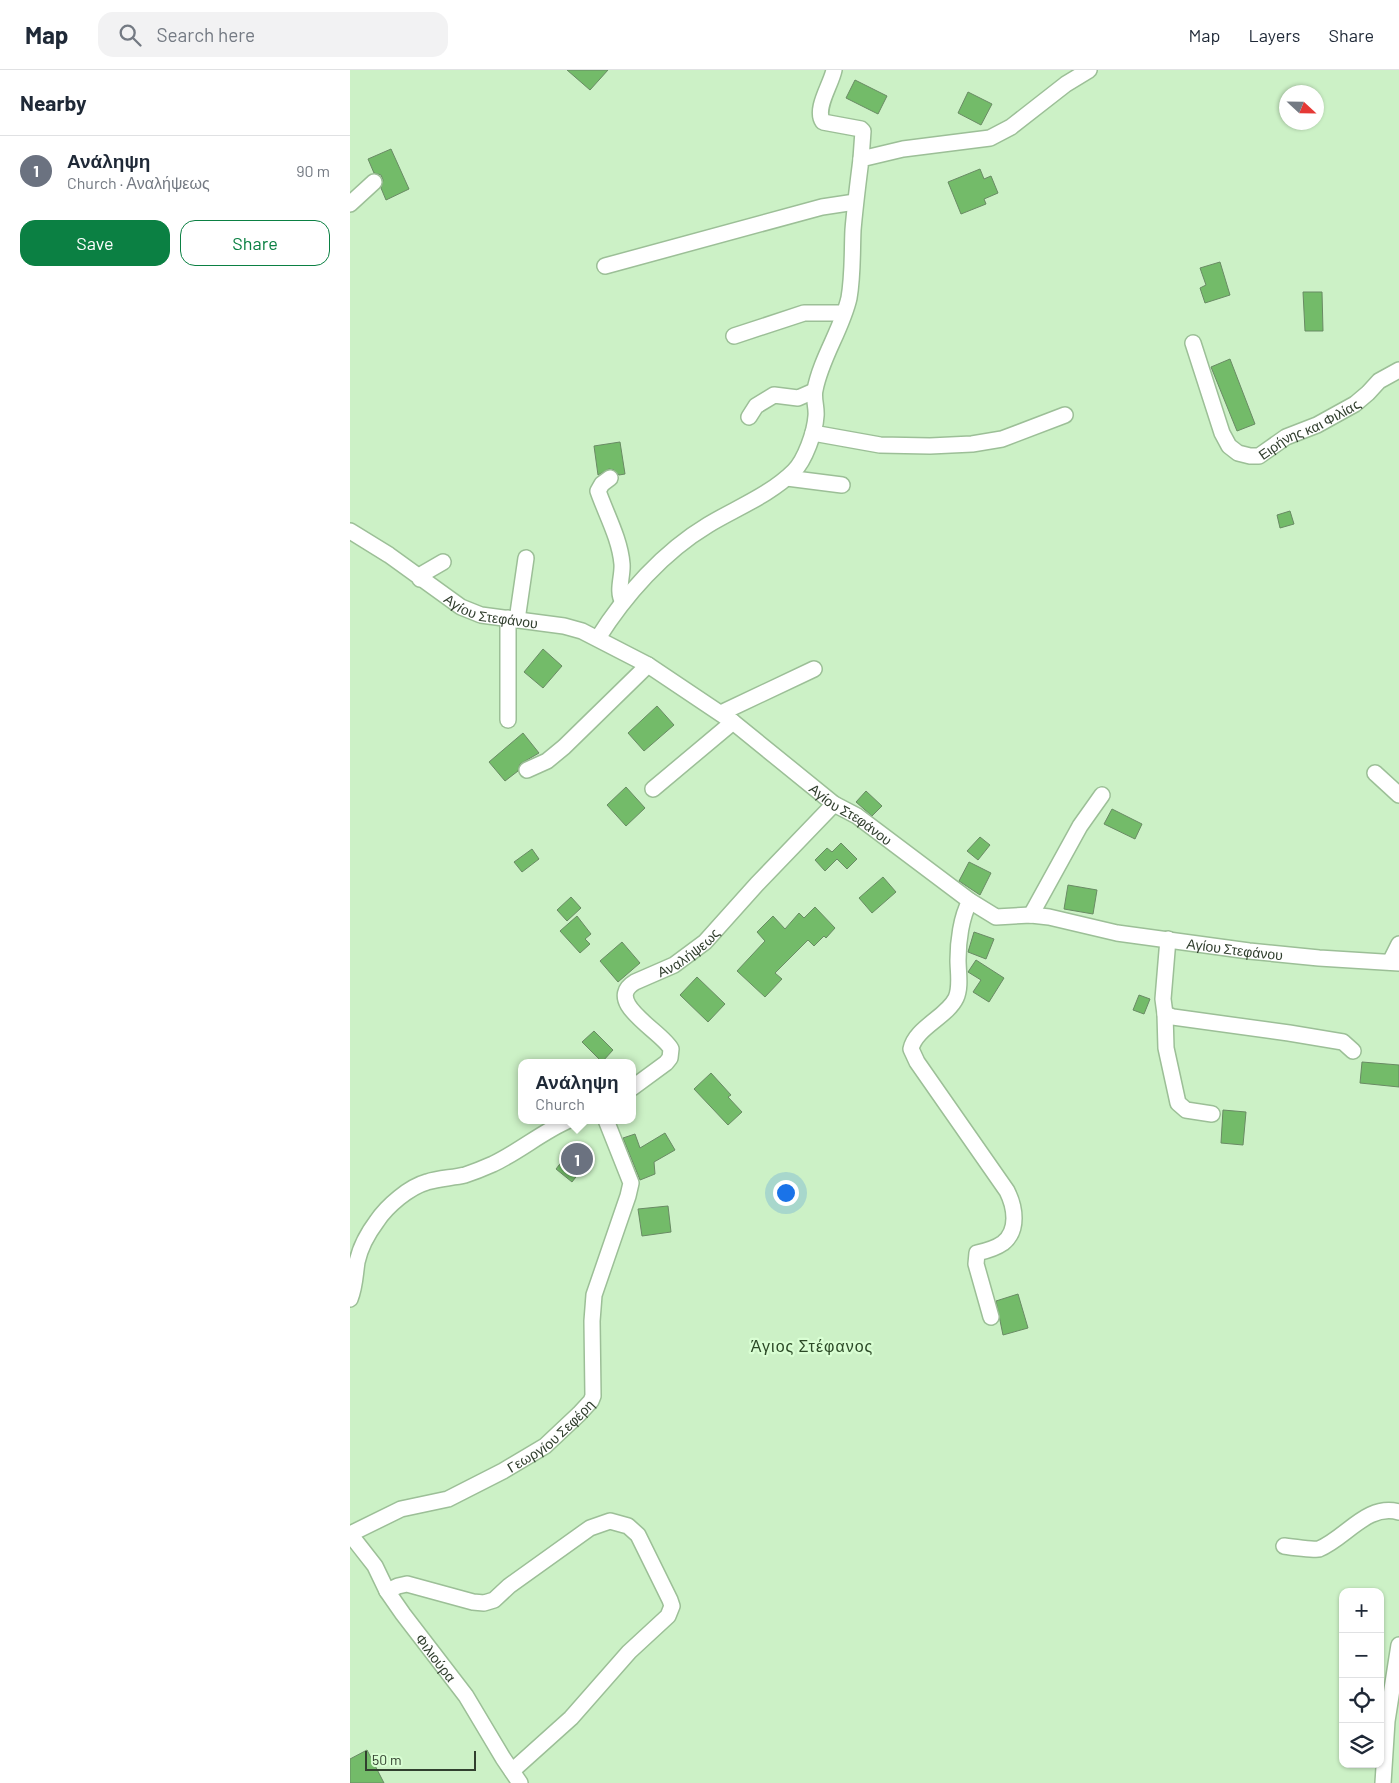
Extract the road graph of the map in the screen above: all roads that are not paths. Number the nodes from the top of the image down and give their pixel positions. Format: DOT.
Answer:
graph roads {
  1 [pos="834,70"];
  2 [pos="1089,70"];
  3 [pos="860,159"];
  4 [pos="374,182"];
  5 [pos="855,202"];
  6 [pos="350,204"];
  7 [pos="605,266"];
  8 [pos="843,313"];
  9 [pos="734,336"];
  10 [pos="1193,343"];
  11 [pos="1399,370"];
  12 [pos="814,391"];
  13 [pos="1065,415"];
  14 [pos="750,417"];
  15 [pos="813,433"];
  16 [pos="610,478"];
  17 [pos="787,478"];
  18 [pos="842,485"];
  19 [pos="350,531"];
  20 [pos="526,558"];
  21 [pos="443,562"];
  22 [pos="420,579"];
  23 [pos="623,602"];
  24 [pos="513,619"];
  25 [pos="598,638"];
  26 [pos="648,665"];
  27 [pos="814,669"];
  28 [pos="727,718"];
  29 [pos="508,720"];
  30 [pos="527,770"];
  31 [pos="1375,772"];
  32 [pos="653,789"];
  33 [pos="1102,795"];
  34 [pos="1399,795"];
  35 [pos="834,804"];
  36 [pos="970,901"];
  37 [pos="1031,915"];
  38 [pos="1168,939"];
  39 [pos="1399,944"];
  40 [pos="1394,962"];
  41 [pos="1165,1014"];
  42 [pos="1353,1051"];
  43 [pos="636,1085"];
  44 [pos="1212,1114"];
  45 [pos="560,1124"];
  46 [pos="608,1124"];
  47 [pos="350,1300"];
  48 [pos="991,1317"];
  49 [pos="1399,1512"];
  50 [pos="350,1534"];
  51 [pos="1284,1546"];
  52 [pos="387,1592"];
  53 [pos="1399,1645"];
  54 [pos="516,1777"];
  55 [pos="1383,1783"];
  1 -- 3 [label="street"];
  2 -- 3 [label="street"];
  3 -- 5 [label="street"];
  4 -- 6 [label="street"];
  5 -- 7 [label="street"];
  5 -- 8 [label="street"];
  8 -- 9 [label="street"];
  8 -- 12 [label="street"];
  10 -- 11 [label="street, Ειρήνης και Φιλίας"];
  12 -- 14 [label="street"];
  12 -- 15 [label="street"];
  13 -- 15 [label="street"];
  15 -- 17 [label="street"];
  16 -- 23 [label="street"];
  17 -- 18 [label="street"];
  17 -- 23 [label="street"];
  19 -- 22 [label="street, Αγίου Στεφάνου"];
  20 -- 24 [label="street"];
  21 -- 22 [label="street"];
  22 -- 24 [label="street, Αγίου Στεφάνου"];
  23 -- 25 [label="street"];
  24 -- 25 [label="street, Αγίου Στεφάνου"];
  24 -- 29 [label="street"];
  25 -- 26 [label="street, Αγίου Στεφάνου"];
  26 -- 28 [label="street, Αγίου Στεφάνου"];
  26 -- 30 [label="street"];
  27 -- 28 [label="street"];
  28 -- 32 [label="street"];
  28 -- 35 [label="street, Αγίου Στεφάνου"];
  31 -- 34 [label="street"];
  33 -- 37 [label="street"];
  35 -- 36 [label="street, Αγίου Στεφάνου"];
  35 -- 43 [label="street, Αναλήψεως"];
  36 -- 37 [label="street, Αγίου Στεφάνου"];
  36 -- 48 [label="street"];
  37 -- 38 [label="street, Αγίου Στεφάνου"];
  38 -- 40 [label="street, Αγίου Στεφάνου"];
  38 -- 41 [label="street"];
  39 -- 40 [label="street"];
  41 -- 42 [label="street"];
  41 -- 44 [label="street"];
  45 -- 47 [label="street"];
  46 -- 50 [label="street, Γεωργίου Σεφέρη"];
  49 -- 51 [label="street"];
  50 -- 52 [label="street, Φιλιούρα"];
  52 -- 54 [label="street, Φιλιούρα"];
  52 -- 54 [label="street"];
  53 -- 55 [label="street"];
}
